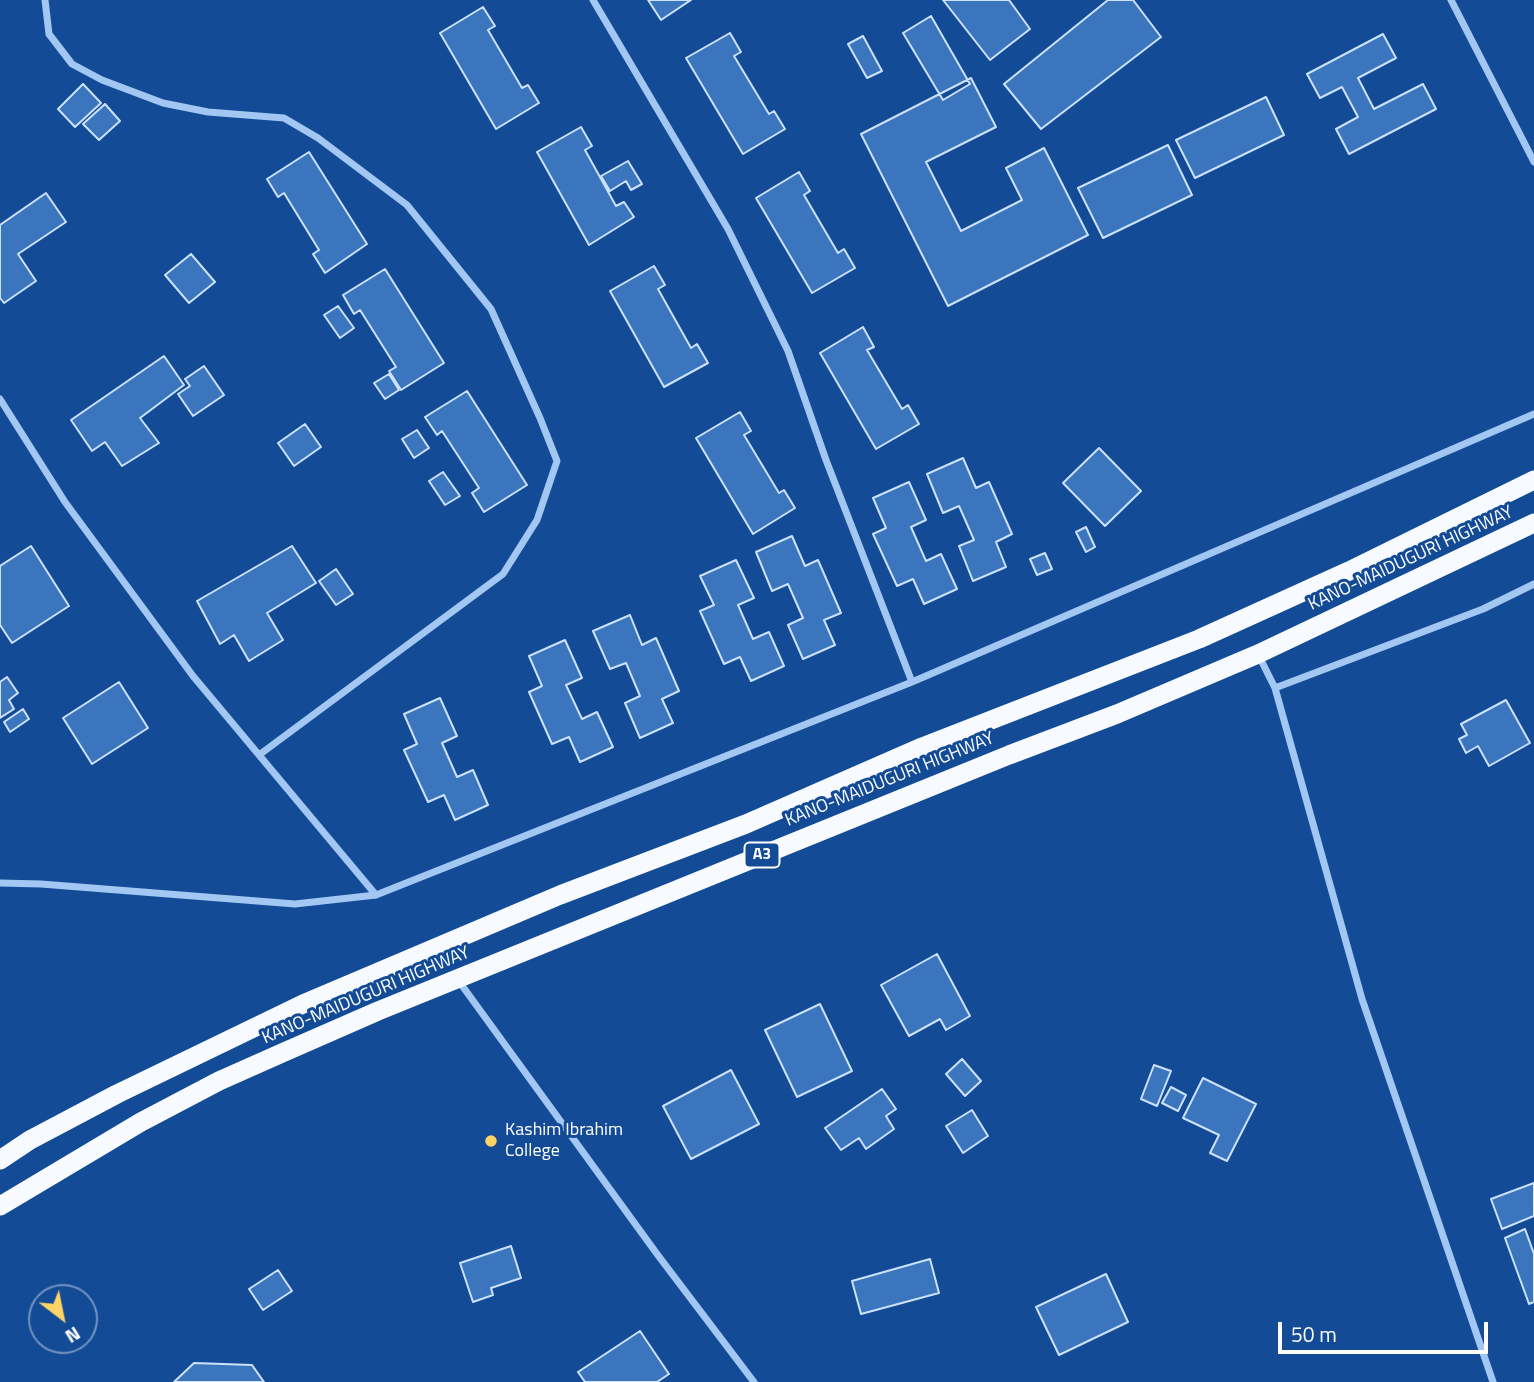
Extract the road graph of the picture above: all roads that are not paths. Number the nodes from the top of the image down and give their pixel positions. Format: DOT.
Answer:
graph roads {
  1 [pos="45,0"];
  2 [pos="593,0"];
  3 [pos="1451,0"];
  4 [pos="1534,162"];
  5 [pos="0,400"];
  6 [pos="1534,414"];
  7 [pos="1534,480"];
  8 [pos="1534,523"];
  9 [pos="1534,584"];
  10 [pos="1258,654"];
  11 [pos="912,682"];
  12 [pos="1275,688"];
  13 [pos="259,755"];
  14 [pos="0,883"];
  15 [pos="376,895"];
  16 [pos="458,979"];
  17 [pos="0,1160"];
  18 [pos="0,1206"];
  19 [pos="754,1382"];
  20 [pos="1493,1382"];
  1 -- 13 [label="street"];
  2 -- 11 [label="street"];
  3 -- 4 [label="street"];
  5 -- 13 [label="street"];
  6 -- 11 [label="street"];
  7 -- 17 [label="highway, KANO-MAIDUGURI HIGHWAY / A3"];
  8 -- 10 [label="highway, KANO-MAIDUGURI HIGHWAY / A3"];
  9 -- 12 [label="street"];
  10 -- 12 [label="street"];
  10 -- 16 [label="highway, KANO-MAIDUGURI HIGHWAY / A3"];
  11 -- 15 [label="street"];
  12 -- 20 [label="street"];
  13 -- 15 [label="street"];
  14 -- 15 [label="street"];
  16 -- 18 [label="highway, KANO-MAIDUGURI HIGHWAY / A3"];
  16 -- 19 [label="street"];
}
